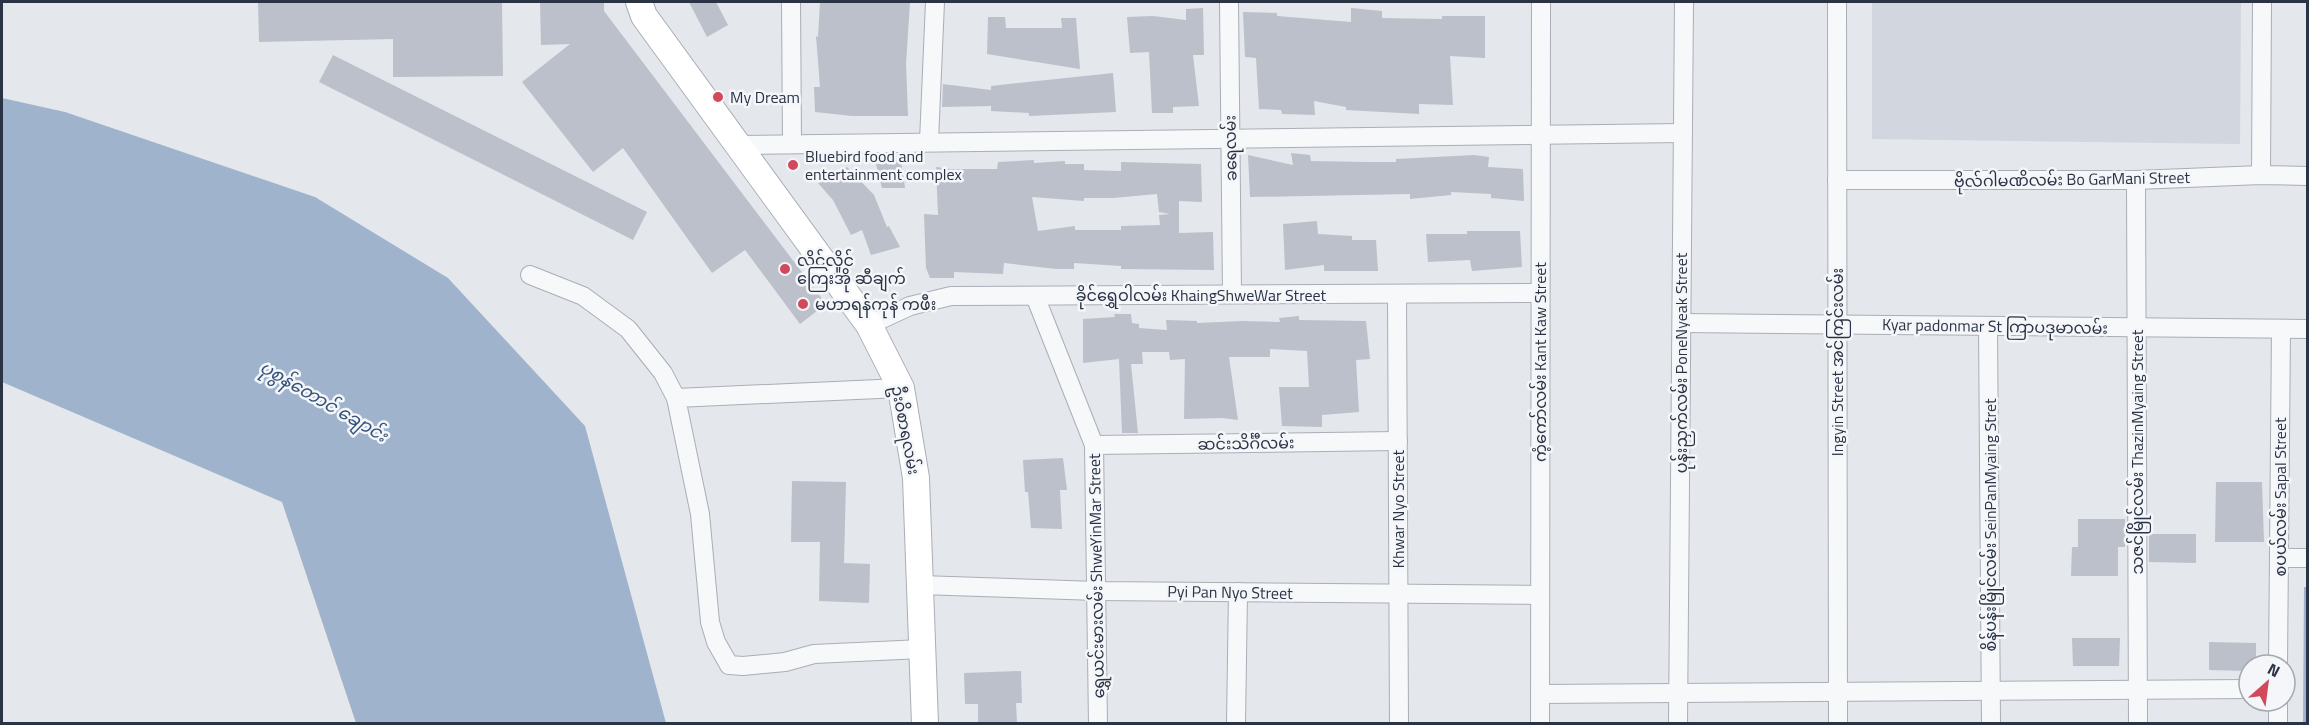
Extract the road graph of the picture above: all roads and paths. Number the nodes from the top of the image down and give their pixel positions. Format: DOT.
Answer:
graph roads {
  1 [pos="639,2"];
  2 [pos="791,2"];
  3 [pos="935,2"];
  4 [pos="1229,2"];
  5 [pos="1541,2"];
  6 [pos="1684,2"];
  7 [pos="1838,2"];
  8 [pos="2262,2"];
  9 [pos="1683,133"];
  10 [pos="1541,135"];
  11 [pos="1230,138"];
  12 [pos="929,141"];
  13 [pos="792,143"];
  14 [pos="737,144"];
  15 [pos="2261,175"];
  16 [pos="2307,176"];
  17 [pos="1837,180"];
  18 [pos="2136,180"];
  19 [pos="530,275"];
  20 [pos="1539,293"];
  21 [pos="1232,294"];
  22 [pos="1397,294"];
  23 [pos="1035,296"];
  24 [pos="1682,323"];
  25 [pos="1837,323"];
  26 [pos="869,325"];
  27 [pos="1988,326"];
  28 [pos="2137,328"];
  29 [pos="2281,329"];
  30 [pos="2307,329"];
  31 [pos="901,388"];
  32 [pos="676,398"];
  33 [pos="1398,441"];
  34 [pos="1094,445"];
  35 [pos="2279,558"];
  36 [pos="2307,558"];
  37 [pos="920,585"];
  38 [pos="1097,591"];
  39 [pos="1238,592"];
  40 [pos="1399,594"];
  41 [pos="1540,595"];
  42 [pos="922,649"];
  43 [pos="2278,653"];
  44 [pos="2237,688"];
  45 [pos="2138,689"];
  46 [pos="1991,690"];
  47 [pos="1838,691"];
  48 [pos="1678,693"];
  49 [pos="1540,694"];
  50 [pos="925,723"];
  51 [pos="1098,723"];
  52 [pos="1236,723"];
  53 [pos="1399,723"];
  54 [pos="1540,723"];
  55 [pos="1678,723"];
  56 [pos="1838,723"];
  57 [pos="1991,723"];
  58 [pos="2138,723"];
  1 -- 14 [label="main road, ဦးဝိစာရလမ်း"];
  2 -- 13 [label="street"];
  3 -- 12 [label="street"];
  4 -- 11 [label="street, ခရေလမ်း"];
  5 -- 10 [label="street, ကံ့ကော်လမ်း Kant Kaw Street"];
  6 -- 9 [label="street, ပုန်းညှက်လမ်း PoneNyeak Street"];
  7 -- 17 [label="street, Ingyin Street အင်ကြင်းလမ်း"];
  8 -- 15 [label="street"];
  9 -- 10 [label="street"];
  9 -- 24 [label="street, ပုန်းညှက်လမ်း PoneNyeak Street"];
  10 -- 11 [label="street"];
  10 -- 20 [label="street, ကံ့ကော်လမ်း Kant Kaw Street"];
  11 -- 12 [label="street"];
  11 -- 21 [label="street, ခရေလမ်း"];
  12 -- 13 [label="street"];
  13 -- 14 [label="street"];
  14 -- 26 [label="main road, ဦးဝိစာရလမ်း"];
  15 -- 16 [label="street, ဗိုလ်ဂါမဏိလမ်း Bo GarMani Street"];
  15 -- 18 [label="street, ဗိုလ်ဂါမဏိလမ်း Bo GarMani Street"];
  17 -- 18 [label="street, ဗိုလ်ဂါမဏိလမ်း Bo GarMani Street"];
  17 -- 25 [label="street, Ingyin Street အင်ကြင်းလမ်း"];
  18 -- 28 [label="street, သဇင်မြိုင်လမ်း ThazinMyaing Street"];
  19 -- 32 [label="street"];
  20 -- 22 [label="street, ခိုင်ရွှေဝါလမ်း KhaingShweWar Street"];
  20 -- 41 [label="street, ကံ့ကော်လမ်း Kant Kaw Street"];
  21 -- 22 [label="street, ခိုင်ရွှေဝါလမ်း KhaingShweWar Street"];
  21 -- 23 [label="street, ခိုင်ရွှေဝါလမ်း KhaingShweWar Street"];
  22 -- 33 [label="street, Khwar Nyo Street"];
  23 -- 26 [label="street, ခိုင်ရွှေဝါလမ်း KhaingShweWar Street"];
  23 -- 34 [label="street, ရွှေယင်းမားလမ်း ShweYinMar Street"];
  24 -- 25 [label="street, Kyar padonmar St ကြာပဒုမာလမ်း"];
  24 -- 48 [label="street, ပုန်းညှက်လမ်း PoneNyeak Street"];
  25 -- 27 [label="street, Kyar padonmar St ကြာပဒုမာလမ်း"];
  25 -- 47 [label="street, Ingyin Street အင်ကြင်းလမ်း"];
  26 -- 31 [label="main road, ဦးဝိစာရလမ်း"];
  27 -- 28 [label="street, Kyar padonmar St ကြာပဒုမာလမ်း"];
  27 -- 46 [label="street, စိန်ပန်းမြိုင်လမ်း SeinPanMyaing Stret"];
  28 -- 29 [label="street, Kyar padonmar St ကြာပဒုမာလမ်း"];
  28 -- 45 [label="street, သဇင်မြိုင်လမ်း ThazinMyaing Street"];
  29 -- 30 [label="street, Kyar padonmar St ကြာပဒုမာလမ်း"];
  29 -- 35 [label="street, စပယ်လမ်း Sapal Street"];
  31 -- 32 [label="street"];
  31 -- 37 [label="main road, ဦးဝိစာရလမ်း"];
  32 -- 42 [label="street"];
  33 -- 34 [label="street, ဆင်းသိင်္ဂီလမ်း"];
  33 -- 40 [label="street, Khwar Nyo Street"];
  34 -- 38 [label="street, ရွှေယင်းမားလမ်း ShweYinMar Street"];
  35 -- 36 [label="street"];
  35 -- 43 [label="street, စပယ်လမ်း Sapal Street"];
  37 -- 38 [label="street, Pyi Pan Nyo Street"];
  37 -- 42 [label="main road, ဦးဝိစာရလမ်း"];
  38 -- 39 [label="street, Pyi Pan Nyo Street"];
  38 -- 51 [label="street, ရွှေယင်းမားလမ်း ShweYinMar Street"];
  39 -- 40 [label="street, Pyi Pan Nyo Street"];
  39 -- 52 [label="street"];
  40 -- 41 [label="street, Pyi Pan Nyo Street"];
  40 -- 53 [label="street, Khwar Nyo Street"];
  41 -- 49 [label="street, ကံ့ကော်လမ်း Kant Kaw Street"];
  42 -- 50 [label="main road, ဦးဝိစာရလမ်း"];
  44 -- 45 [label="street"];
  45 -- 46 [label="street"];
  45 -- 58 [label="street, သဇင်မြိုင်လမ်း ThazinMyaing Street"];
  46 -- 47 [label="street"];
  46 -- 57 [label="street, စိန်ပန်းမြိုင်လမ်း SeinPanMyaing Stret"];
  47 -- 48 [label="street"];
  47 -- 56 [label="street, Ingyin Street အင်ကြင်းလမ်း"];
  48 -- 49 [label="street"];
  48 -- 55 [label="street, ပုန်းညှက်လမ်း PoneNyeak Street"];
  49 -- 54 [label="street, ကံ့ကော်လမ်း Kant Kaw Street"];
}
